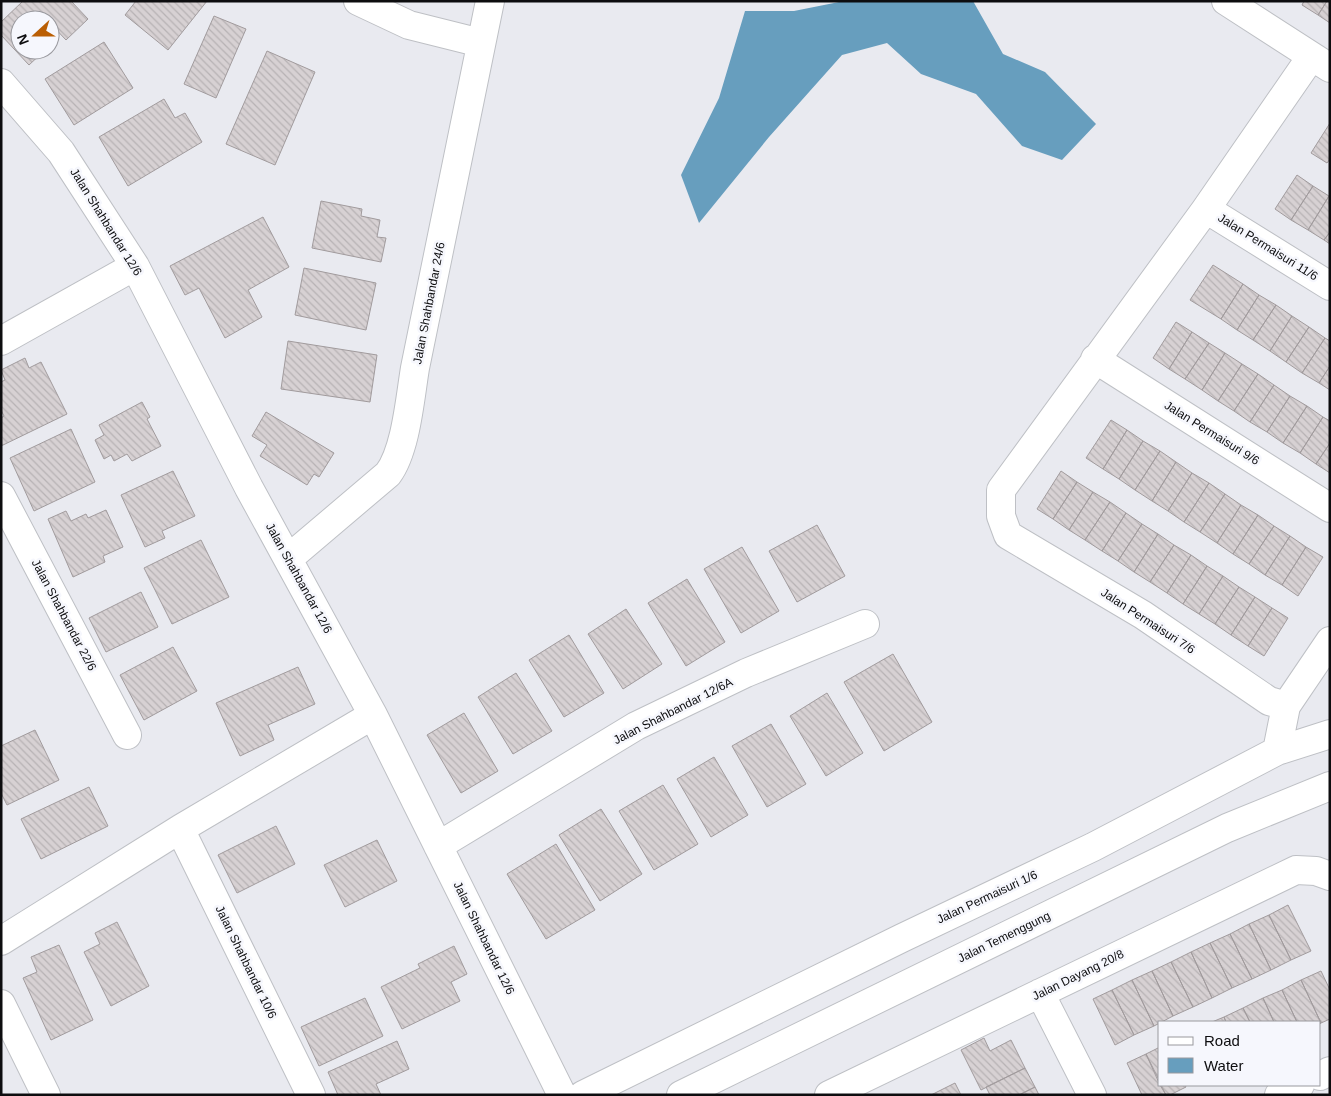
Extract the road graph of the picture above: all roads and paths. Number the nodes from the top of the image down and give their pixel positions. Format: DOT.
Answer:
graph roads {
  1 [pos="358,1"];
  2 [pos="490,1"];
  3 [pos="1226,1"];
  4 [pos="481,43"];
  5 [pos="1320,63"];
  6 [pos="1,83"];
  7 [pos="1206,209"];
  8 [pos="134,266"];
  9 [pos="1330,286"];
  10 [pos="1,341"];
  11 [pos="1095,359"];
  12 [pos="1,496"];
  13 [pos="1330,508"];
  14 [pos="289,558"];
  15 [pos="865,624"];
  16 [pos="1330,641"];
  17 [pos="1286,706"];
  18 [pos="373,715"];
  19 [pos="1330,734"];
  20 [pos="127,735"];
  21 [pos="1277,752"];
  22 [pos="1330,786"];
  23 [pos="180,829"];
  24 [pos="438,846"];
  25 [pos="1330,876"];
  26 [pos="1,941"];
  27 [pos="1040,992"];
  28 [pos="1,1004"];
  29 [pos="870,1086"];
  30 [pos="1298,1086"];
  31 [pos="46,1095"];
  32 [pos="311,1095"];
  33 [pos="562,1095"];
  34 [pos="583,1095"];
  35 [pos="681,1095"];
  36 [pos="829,1095"];
  37 [pos="1092,1095"];
  38 [pos="1279,1095"];
  1 -- 4 [label="street"];
  2 -- 4 [label="street, Jalan Shahbandar 24/6"];
  3 -- 5 [label="street"];
  4 -- 14 [label="street, Jalan Shahbandar 24/6"];
  5 -- 7 [label="street"];
  6 -- 8 [label="street, Jalan Shahbandar 12/6"];
  7 -- 9 [label="street, Jalan Permaisuri 11/6"];
  7 -- 11 [label="street"];
  8 -- 10 [label="street"];
  8 -- 14 [label="street, Jalan Shahbandar 12/6"];
  11 -- 13 [label="street, Jalan Permaisuri 9/6"];
  11 -- 17 [label="street, Jalan Permaisuri 7/6"];
  12 -- 20 [label="street, Jalan Shahbandar 22/6"];
  14 -- 18 [label="street, Jalan Shahbandar 12/6"];
  15 -- 24 [label="street, Jalan Shahbandar 12/6A"];
  16 -- 17 [label="street"];
  17 -- 21 [label="street"];
  18 -- 23 [label="street"];
  18 -- 24 [label="street, Jalan Shahbandar 12/6"];
  19 -- 21 [label="street, Jalan Permaisuri 1/6"];
  21 -- 34 [label="street, Jalan Permaisuri 1/6"];
  22 -- 35 [label="street, Jalan Temenggung"];
  23 -- 26 [label="street"];
  23 -- 32 [label="street, Jalan Shahbandar 10/6"];
  24 -- 33 [label="street, Jalan Shahbandar 12/6"];
  25 -- 27 [label="street, Jalan Dayang 20/8"];
  27 -- 29 [label="street, Jalan Dayang 20/8"];
  27 -- 37 [label="street"];
  28 -- 31 [label="street"];
  29 -- 36 [label="street, Jalan Dayang 20/8"];
  30 -- 38 [label="street"];
}
